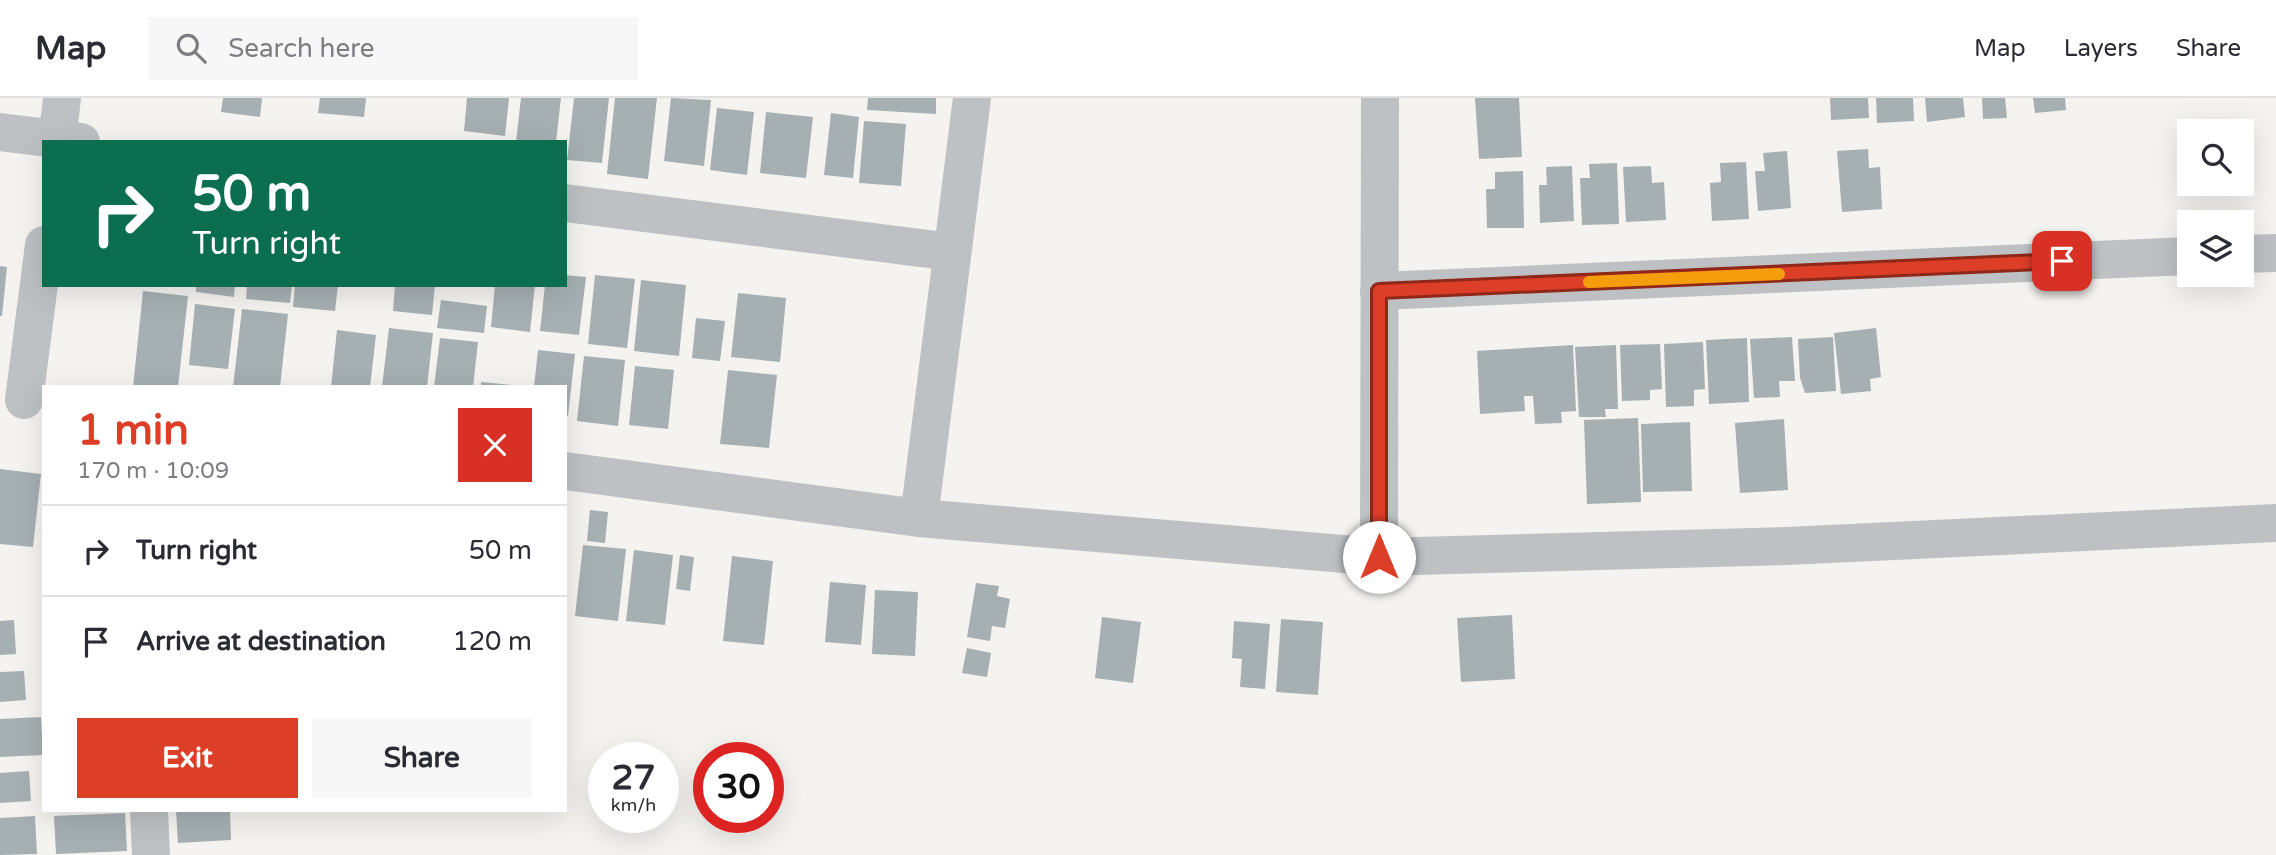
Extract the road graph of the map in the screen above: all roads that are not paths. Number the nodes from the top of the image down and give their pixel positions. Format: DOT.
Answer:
graph roads {
  1 [pos="62,98"];
  2 [pos="971,98"];
  3 [pos="1380,98"];
  4 [pos="0,132"];
  5 [pos="58,140"];
  6 [pos="65,140"];
  7 [pos="567,203"];
  8 [pos="952,252"];
  9 [pos="2276,253"];
  10 [pos="2254,254"];
  11 [pos="2177,257"];
  12 [pos="42,259"];
  13 [pos="1379,291"];
  14 [pos="23,400"];
  15 [pos="567,471"];
  16 [pos="919,518"];
  17 [pos="2276,523"];
  18 [pos="1379,557"];
  19 [pos="149,812"];
  20 [pos="151,855"];
  1 -- 6 [label="street"];
  2 -- 8 [label="street"];
  3 -- 13 [label="street"];
  4 -- 5 [label="street"];
  7 -- 8 [label="street"];
  8 -- 16 [label="street"];
  9 -- 10 [label="street"];
  11 -- 13 [label="street"];
  12 -- 14 [label="street"];
  13 -- 18 [label="street"];
  15 -- 16 [label="street"];
  16 -- 18 [label="street"];
  17 -- 18 [label="street"];
  19 -- 20 [label="street"];
}
